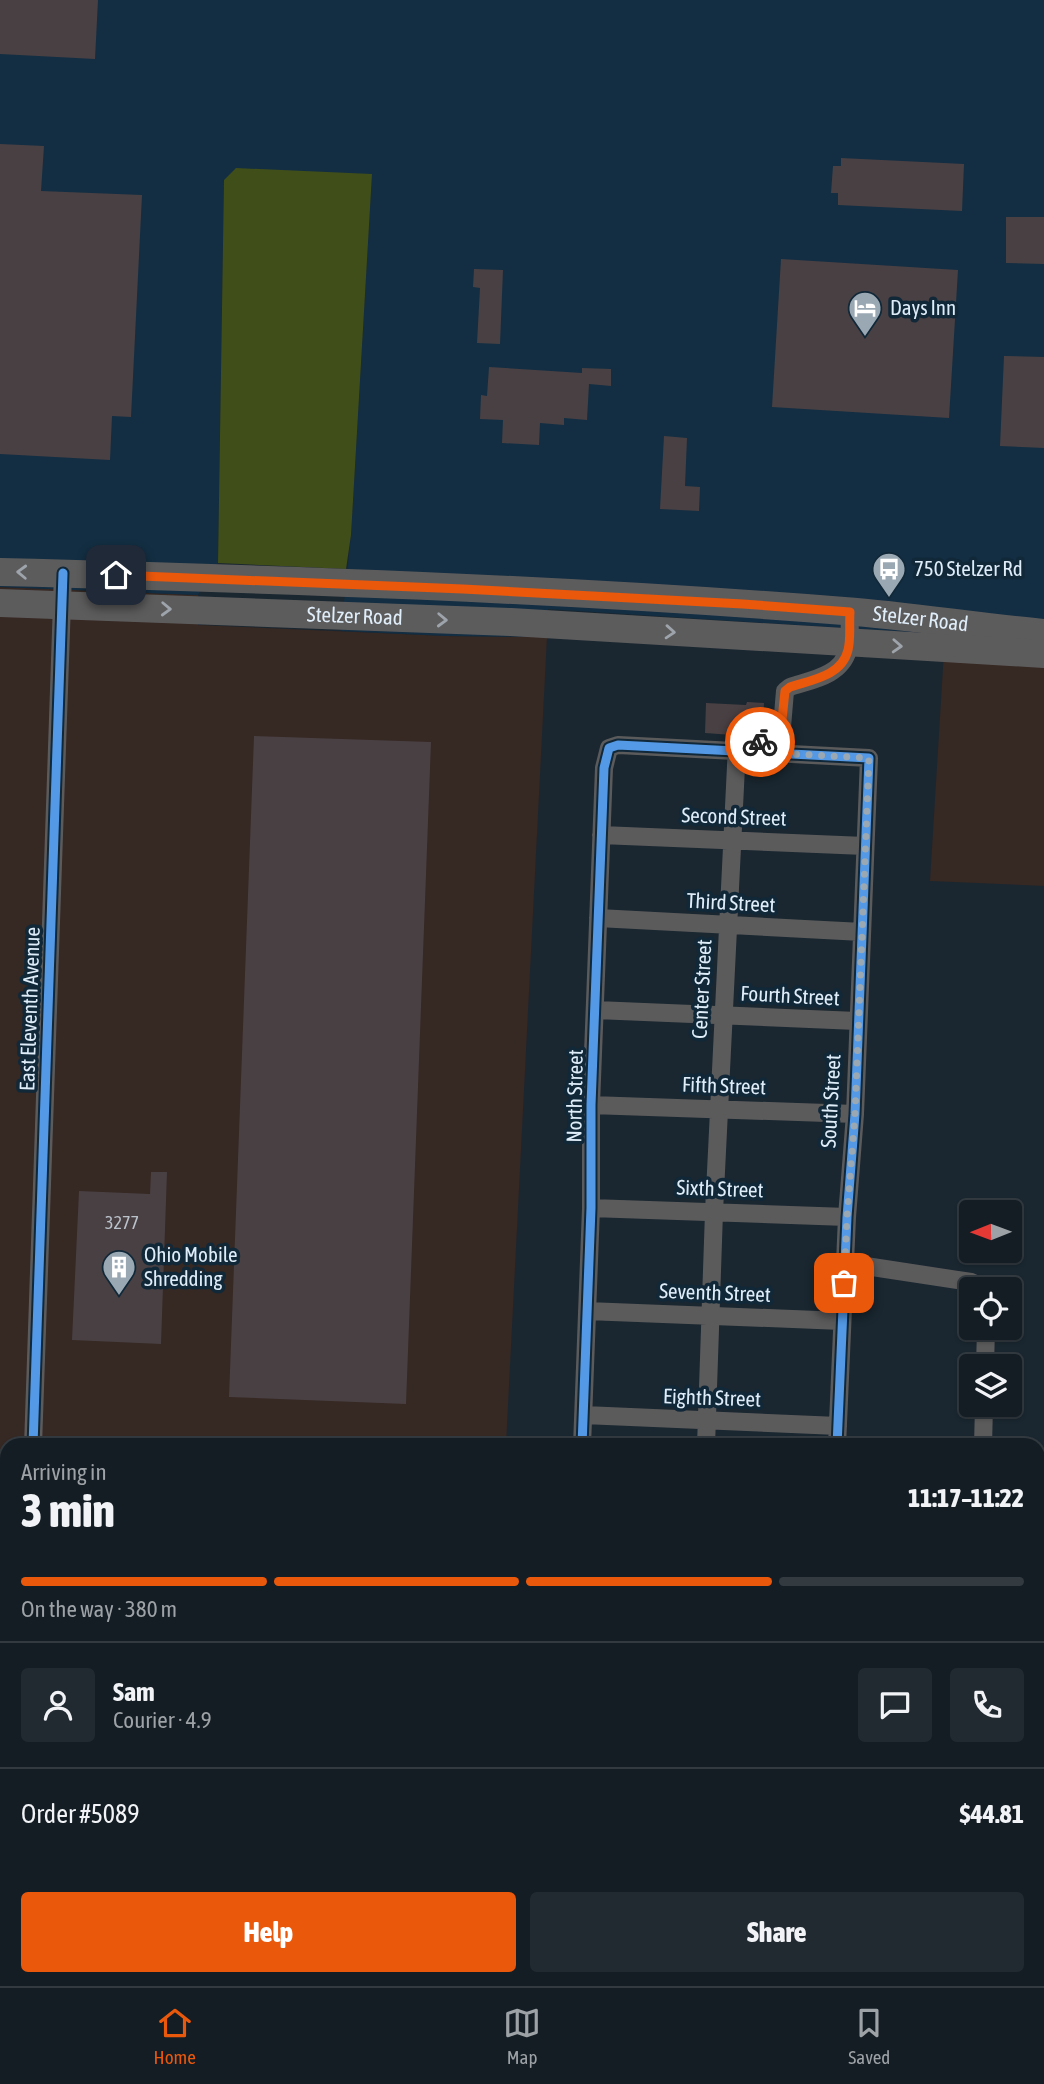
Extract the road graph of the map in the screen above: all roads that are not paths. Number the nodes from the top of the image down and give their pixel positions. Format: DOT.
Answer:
graph roads {
  1 [pos="0,572"];
  2 [pos="63,573"];
  3 [pos="0,603"];
  4 [pos="62,605"];
  5 [pos="850,612"];
  6 [pos="1043,638"];
  7 [pos="848,643"];
  8 [pos="737,751"];
  9 [pos="601,835"];
  10 [pos="733,840"];
  11 [pos="865,846"];
  12 [pos="598,918"];
  13 [pos="728,926"];
  14 [pos="862,932"];
  15 [pos="596,1010"];
  16 [pos="724,1016"];
  17 [pos="857,1021"];
  18 [pos="591,1105"];
  19 [pos="719,1109"];
  20 [pos="855,1114"];
  21 [pos="591,1208"];
  22 [pos="715,1212"];
  23 [pos="847,1217"];
  24 [pos="846,1263"];
  25 [pos="959,1280"];
  26 [pos="587,1311"];
  27 [pos="710,1316"];
  28 [pos="842,1321"];
  29 [pos="584,1415"];
  30 [pos="984,1417"];
  31 [pos="707,1420"];
  32 [pos="838,1426"];
  33 [pos="33,1438"];
  34 [pos="583,1438"];
  35 [pos="706,1438"];
  36 [pos="837,1438"];
  37 [pos="983,1438"];
  2 -- 1 [label="main road, Stelzer Road, one-way"];
  2 -- 4 [label="street, East Eleventh Avenue"];
  2 -- 5 [label="main road, Stelzer Road"];
  3 -- 4 [label="main road, Stelzer Road"];
  4 -- 7 [label="main road, Stelzer Road, one-way"];
  4 -- 33 [label="street, East Eleventh Avenue"];
  5 -- 6 [label="main road, Stelzer Road"];
  5 -- 7 [label="street"];
  7 -- 6 [label="main road, Stelzer Road, one-way"];
  7 -- 8 [label="street"];
  8 -- 9 [label="street, North Street"];
  8 -- 10 [label="street, Center Street"];
  8 -- 11 [label="street, South Street"];
  9 -- 10 [label="street, Second Street"];
  9 -- 12 [label="street, North Street"];
  10 -- 11 [label="street, Second Street"];
  10 -- 13 [label="street, Center Street"];
  11 -- 14 [label="street, South Street"];
  12 -- 13 [label="street, Third Street"];
  12 -- 15 [label="street, North Street"];
  13 -- 14 [label="street, Third Street"];
  13 -- 16 [label="street, Center Street"];
  14 -- 17 [label="street, South Street"];
  15 -- 16 [label="street, Fourth Street"];
  15 -- 18 [label="street, North Street"];
  16 -- 17 [label="street, Fourth Street"];
  16 -- 19 [label="street, Center Street"];
  17 -- 20 [label="street, South Street"];
  18 -- 19 [label="street, Fifth Street"];
  18 -- 21 [label="street, North Street"];
  19 -- 20 [label="street, Fifth Street"];
  19 -- 22 [label="street, Center Street"];
  20 -- 23 [label="street, South Street"];
  21 -- 22 [label="street, Sixth Street"];
  21 -- 26 [label="street, North Street"];
  22 -- 23 [label="street, Sixth Street"];
  22 -- 27 [label="street, Center Street"];
  23 -- 24 [label="street, South Street"];
  24 -- 25 [label="street"];
  24 -- 28 [label="street, South Street"];
  26 -- 27 [label="street, Seventh Street"];
  26 -- 29 [label="street, North Street"];
  27 -- 28 [label="street, Seventh Street"];
  27 -- 31 [label="street, Center Street"];
  28 -- 32 [label="street, South Street"];
  29 -- 31 [label="street, Eighth Street"];
  29 -- 34 [label="street, North Street"];
  30 -- 37 [label="street"];
  31 -- 32 [label="street, Eighth Street"];
  31 -- 35 [label="street, Center Street"];
  32 -- 36 [label="street, South Street"];
}
